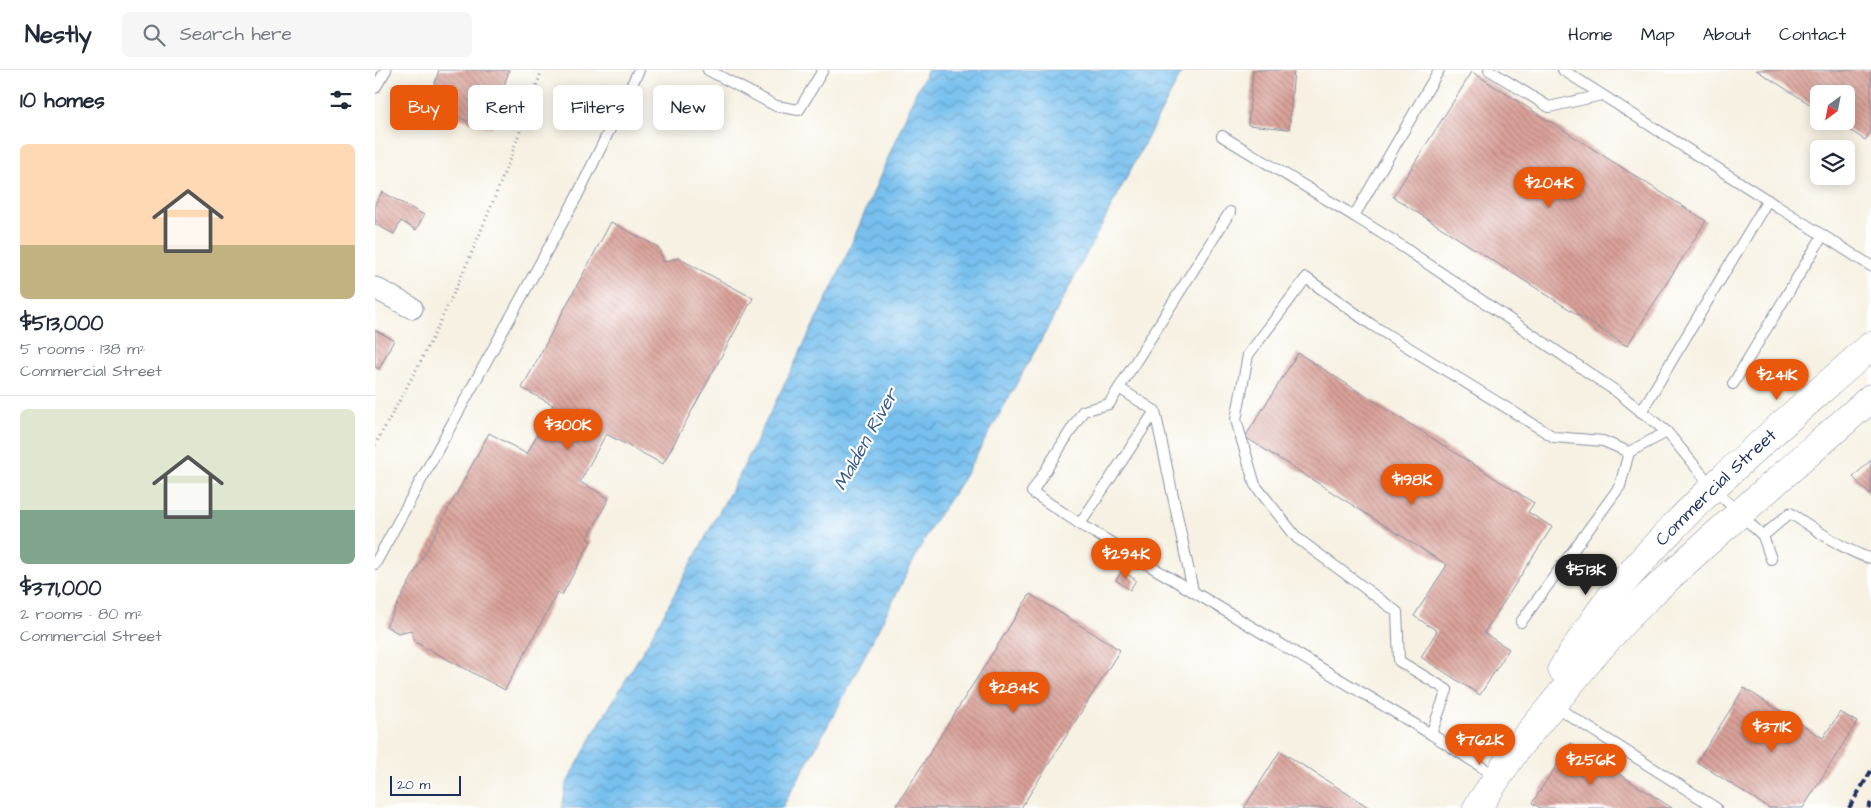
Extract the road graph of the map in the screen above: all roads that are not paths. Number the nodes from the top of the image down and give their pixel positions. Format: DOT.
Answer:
graph roads {
  1 [pos="386,70"];
  2 [pos="639,70"];
  3 [pos="708,70"];
  4 [pos="823,70"];
  5 [pos="1439,70"];
  6 [pos="1489,70"];
  7 [pos="1563,70"];
  8 [pos="375,88"];
  9 [pos="1602,95"];
  10 [pos="1222,136"];
  11 [pos="1768,200"];
  12 [pos="1230,212"];
  13 [pos="1354,216"];
  14 [pos="1823,236"];
  15 [pos="1871,266"];
  16 [pos="375,288"];
  17 [pos="412,308"];
  18 [pos="1871,346"];
  19 [pos="1733,384"];
  20 [pos="1119,388"];
  21 [pos="1871,398"];
  22 [pos="1155,411"];
  23 [pos="1641,412"];
  24 [pos="1667,432"];
  25 [pos="1629,452"];
  26 [pos="1713,488"];
  27 [pos="1741,514"];
  28 [pos="1080,524"];
  29 [pos="1763,536"];
  30 [pos="1871,558"];
  31 [pos="1771,560"];
  32 [pos="375,564"];
  33 [pos="1193,591"];
  34 [pos="1521,622"];
  35 [pos="1552,704"];
  36 [pos="1431,734"];
  37 [pos="1517,748"];
  38 [pos="1498,777"];
  39 [pos="1484,806"];
  40 [pos="1716,808"];
  1 -- 8 [label="lane"];
  2 -- 32 [label="lane"];
  3 -- 4 [label="lane"];
  5 -- 13 [label="lane"];
  6 -- 9 [label="lane"];
  7 -- 9 [label="lane"];
  9 -- 11 [label="lane"];
  10 -- 13 [label="lane"];
  11 -- 14 [label="lane"];
  11 -- 23 [label="lane"];
  12 -- 20 [label="lane"];
  13 -- 23 [label="lane"];
  14 -- 15 [label="lane"];
  14 -- 19 [label="lane"];
  16 -- 17 [label="street"];
  18 -- 26 [label="main road, Commercial Street"];
  20 -- 22 [label="lane"];
  20 -- 28 [label="lane"];
  21 -- 27 [label="main road, Commercial Street"];
  22 -- 28 [label="lane"];
  22 -- 33 [label="lane"];
  23 -- 24 [label="lane"];
  24 -- 25 [label="lane"];
  24 -- 26 [label="lane"];
  25 -- 34 [label="lane"];
  25 -- 36 [label="lane"];
  26 -- 27 [label="lane"];
  26 -- 37 [label="main road, Commercial Street"];
  27 -- 29 [label="lane"];
  27 -- 35 [label="main road, Commercial Street"];
  28 -- 33 [label="lane"];
  29 -- 30 [label="lane"];
  29 -- 31 [label="lane"];
  33 -- 36 [label="lane"];
  35 -- 37 [label="main road, Commercial Street"];
  35 -- 40 [label="lane"];
  36 -- 38 [label="lane"];
  37 -- 38 [label="main road, Commercial Street"];
  38 -- 39 [label="main road, Commercial Street"];
}
